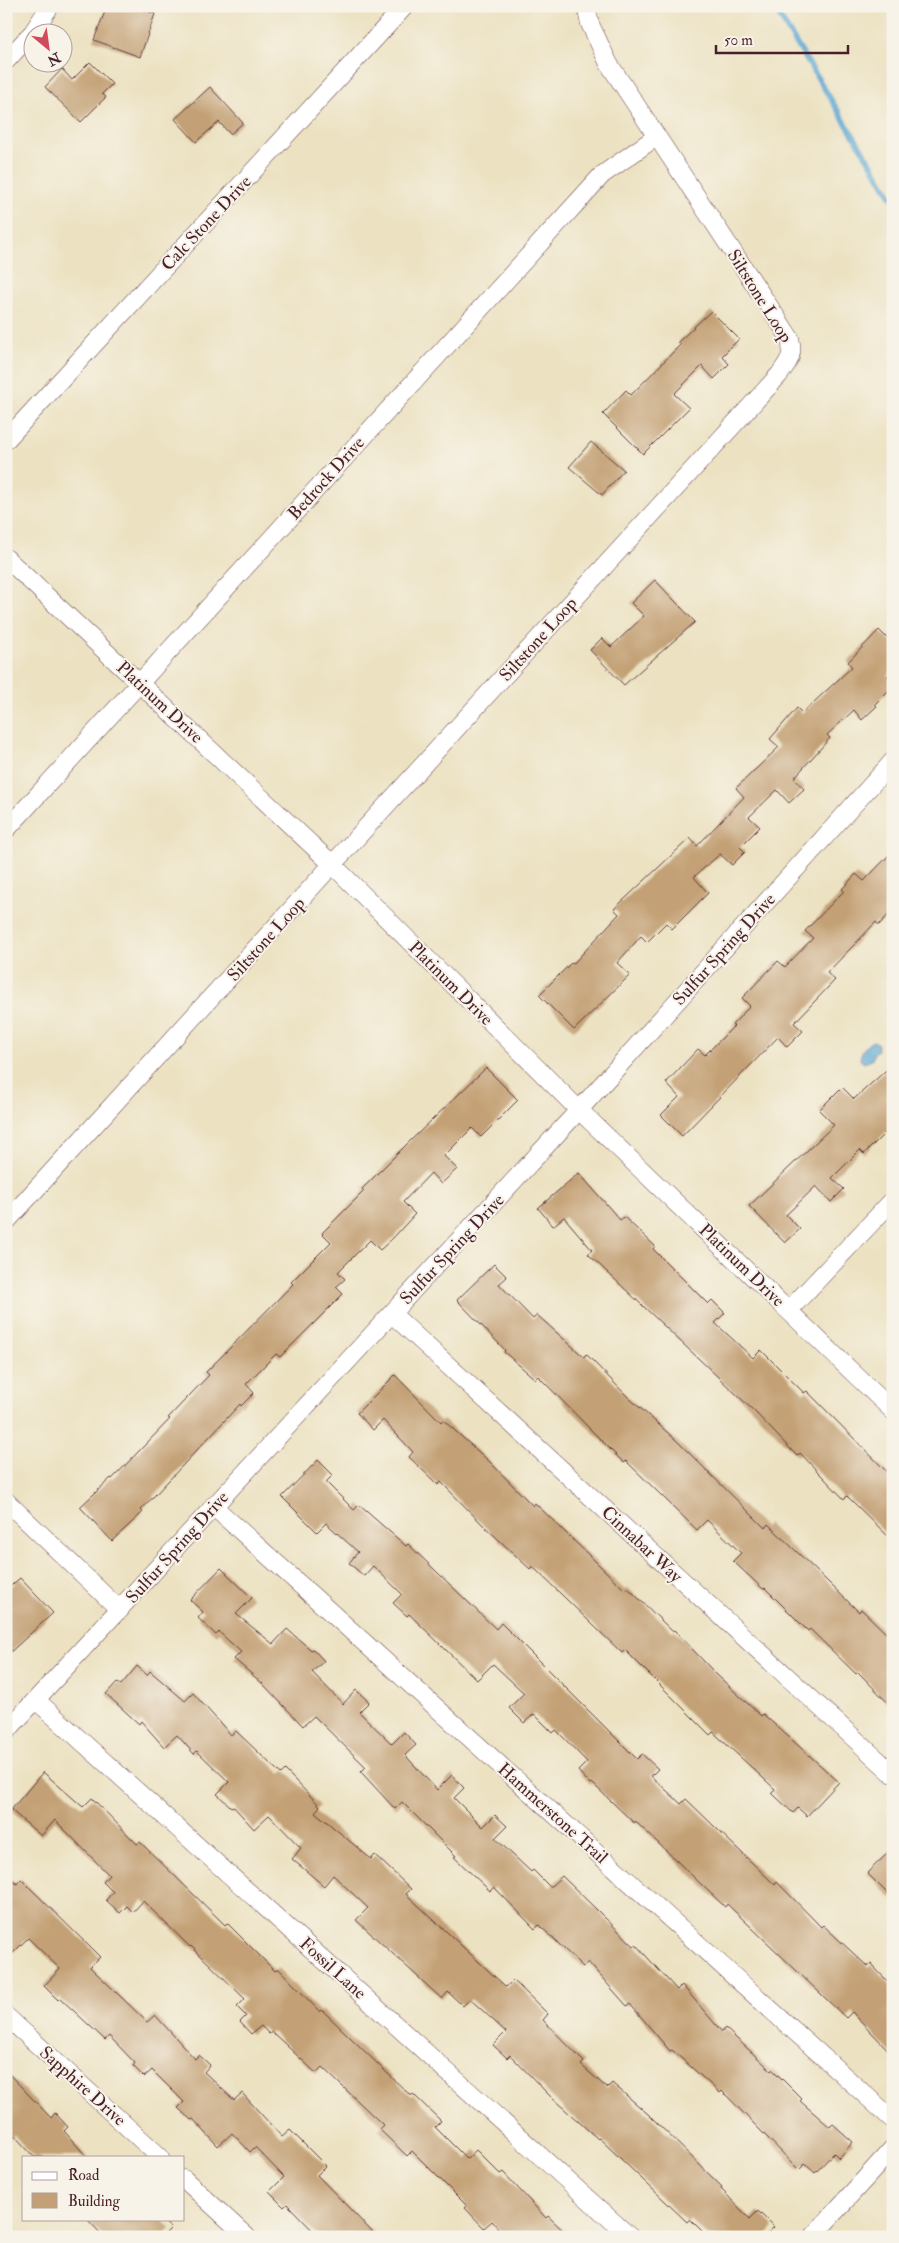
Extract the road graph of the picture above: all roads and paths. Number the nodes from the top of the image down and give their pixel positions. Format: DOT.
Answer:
graph roads {
  1 [pos="50,6"];
  2 [pos="405,6"];
  3 [pos="586,6"];
  4 [pos="40,22"];
  5 [pos="22,44"];
  6 [pos="6,61"];
  7 [pos="656,137"];
  8 [pos="6,440"];
  9 [pos="6,558"];
  10 [pos="140,682"];
  11 [pos="893,761"];
  12 [pos="6,830"];
  13 [pos="333,865"];
  14 [pos="579,1110"];
  15 [pos="893,1200"];
  16 [pos="6,1222"];
  17 [pos="789,1310"];
  18 [pos="392,1314"];
  19 [pos="893,1411"];
  20 [pos="6,1500"];
  21 [pos="213,1506"];
  22 [pos="120,1610"];
  23 [pos="36,1700"];
  24 [pos="6,1732"];
  25 [pos="893,1774"];
  26 [pos="6,2016"];
  27 [pos="893,2120"];
  28 [pos="893,2148"];
  29 [pos="159,2156"];
  30 [pos="185,2180"];
  31 [pos="247,2237"];
  32 [pos="630,2237"];
  33 [pos="812,2237"];
  1 -- 4 [label="street"];
  2 -- 8 [label="street, Calc Stone Drive"];
  3 -- 7 [label="street, Siltstone Loop"];
  5 -- 6 [label="street"];
  7 -- 10 [label="street, Bedrock Drive"];
  7 -- 13 [label="street, Siltstone Loop"];
  9 -- 10 [label="street, Platinum Drive"];
  10 -- 12 [label="street, Bedrock Drive"];
  10 -- 13 [label="street, Platinum Drive"];
  11 -- 14 [label="street, Sulfur Spring Drive"];
  13 -- 14 [label="street, Platinum Drive"];
  13 -- 16 [label="street, Siltstone Loop"];
  14 -- 17 [label="street, Platinum Drive"];
  14 -- 18 [label="street, Sulfur Spring Drive"];
  15 -- 17 [label="street"];
  17 -- 19 [label="street, Platinum Drive"];
  18 -- 21 [label="street, Sulfur Spring Drive"];
  18 -- 25 [label="street, Cinnabar Way"];
  20 -- 22 [label="street"];
  21 -- 22 [label="street, Sulfur Spring Drive"];
  21 -- 27 [label="street, Hammerstone Trail"];
  22 -- 23 [label="street, Sulfur Spring Drive"];
  23 -- 24 [label="street, Sulfur Spring Drive"];
  23 -- 32 [label="street, Fossil Lane"];
  26 -- 29 [label="street, Sapphire Drive"];
  28 -- 33 [label="street"];
  30 -- 31 [label="street"];
}
